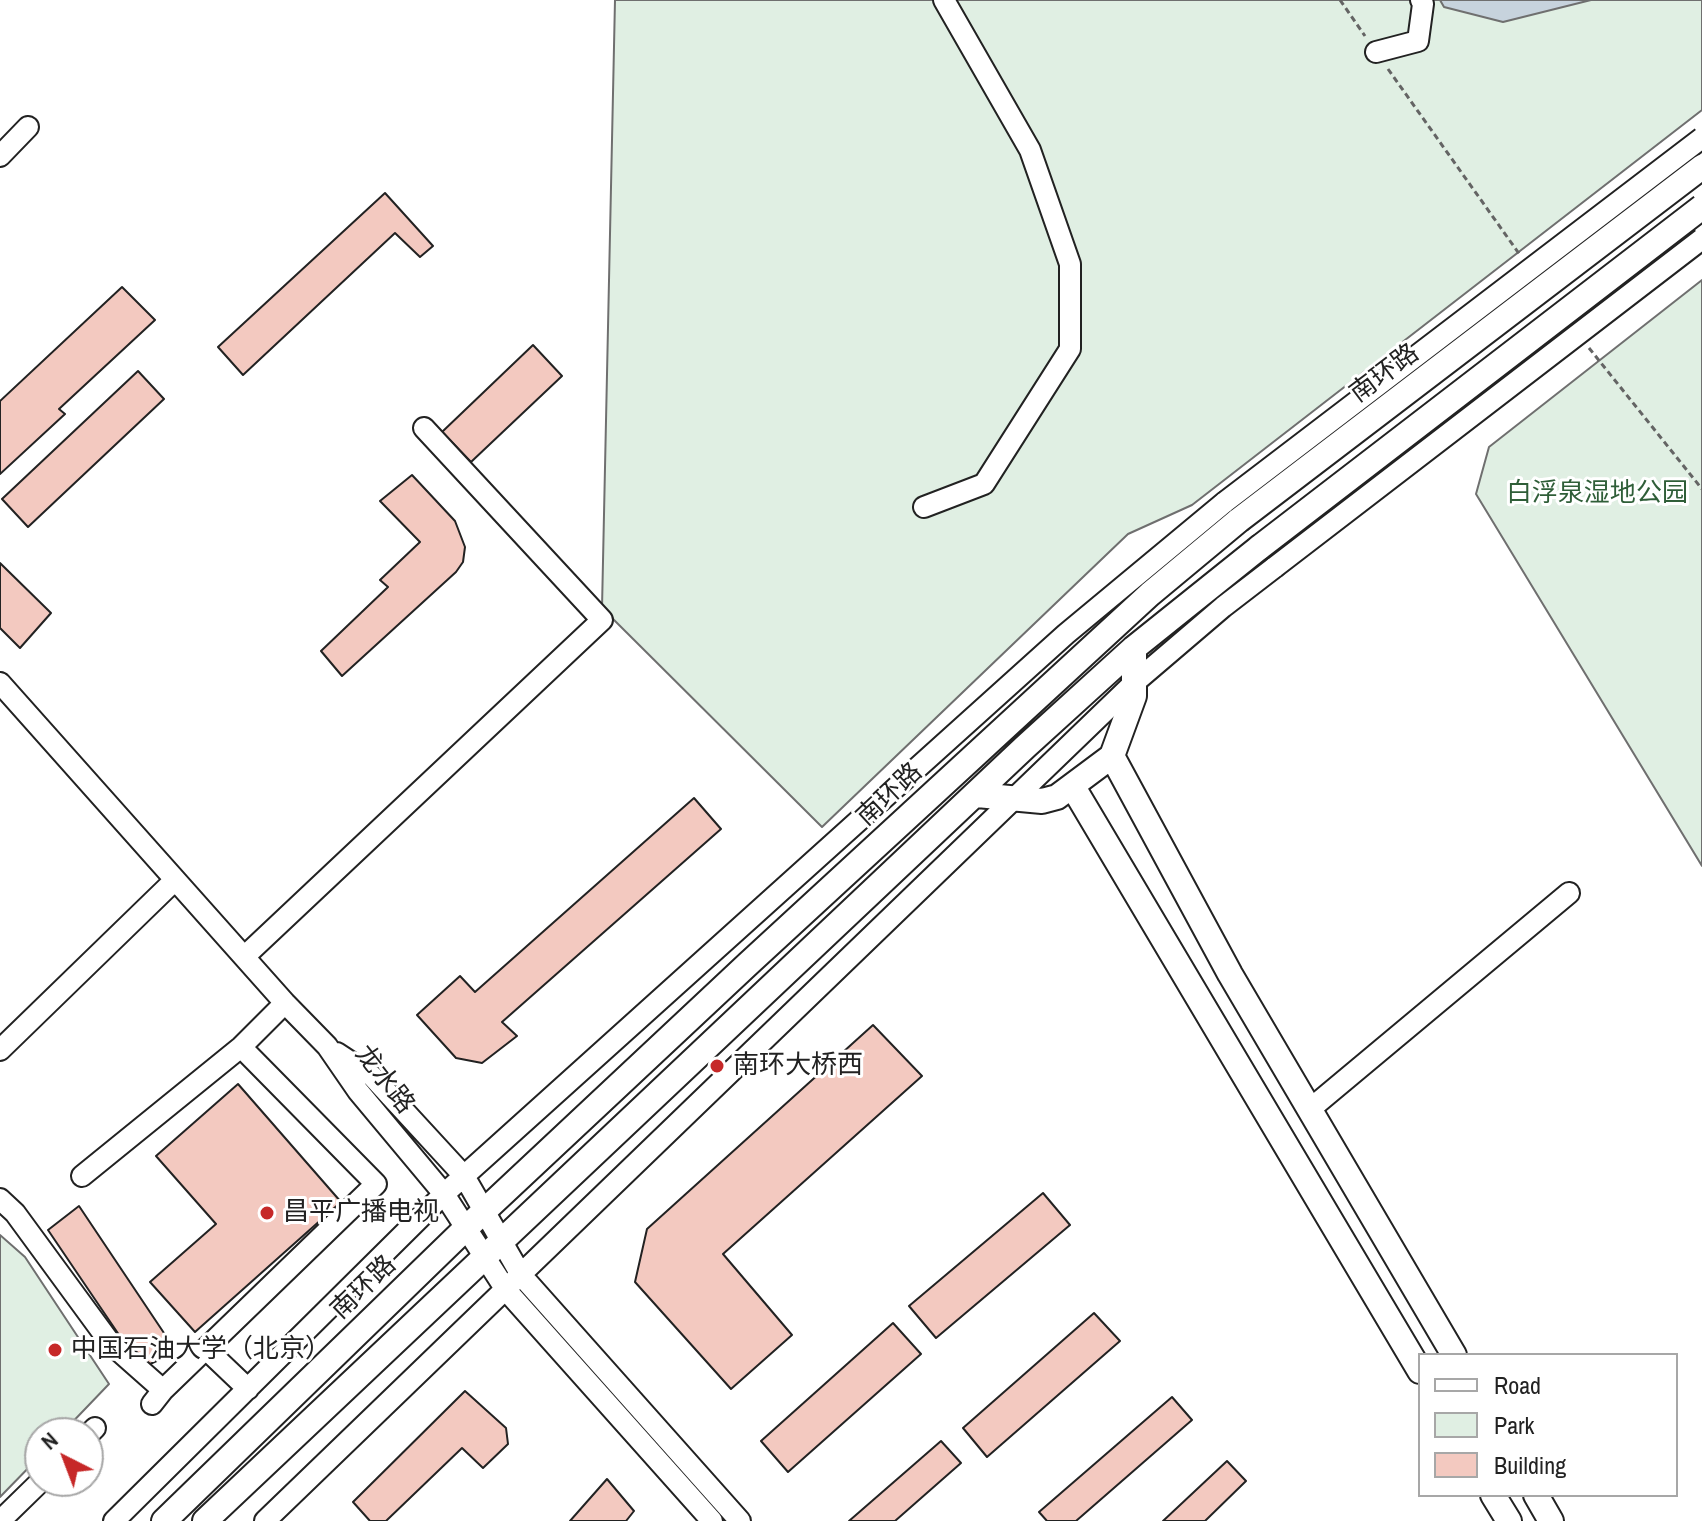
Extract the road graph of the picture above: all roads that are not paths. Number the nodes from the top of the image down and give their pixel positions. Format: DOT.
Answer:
graph roads {
  1 [pos="944,0"];
  2 [pos="1421,0"];
  3 [pos="1376,52"];
  4 [pos="28,127"];
  5 [pos="1702,138"];
  6 [pos="0,156"];
  7 [pos="1702,167"];
  8 [pos="1702,207"];
  9 [pos="1702,239"];
  10 [pos="424,428"];
  11 [pos="924,507"];
  12 [pos="1232,511"];
  13 [pos="1267,557"];
  14 [pos="1134,648"];
  15 [pos="0,683"];
  16 [pos="1134,683"];
  17 [pos="1112,756"];
  18 [pos="1073,787"];
  19 [pos="977,795"];
  20 [pos="1014,798"];
  21 [pos="175,880"];
  22 [pos="1569,893"];
  23 [pos="244,957"];
  24 [pos="285,1003"];
  25 [pos="327,1046"];
  26 [pos="241,1047"];
  27 [pos="0,1050"];
  28 [pos="1309,1110"];
  29 [pos="82,1176"];
  30 [pos="464,1176"];
  31 [pos="444,1194"];
  32 [pos="0,1199"];
  33 [pos="484,1211"];
  34 [pos="465,1229"];
  35 [pos="502,1241"];
  36 [pos="483,1259"];
  37 [pos="521,1275"];
  38 [pos="506,1290"];
  39 [pos="206,1349"];
  40 [pos="1453,1353"];
  41 [pos="1418,1368"];
  42 [pos="248,1389"];
  43 [pos="25,1497"];
  44 [pos="1494,1497"];
  45 [pos="1537,1497"];
  46 [pos="0,1521"];
  47 [pos="114,1521"];
  48 [pos="164,1521"];
  49 [pos="205,1521"];
  50 [pos="265,1521"];
  51 [pos="712,1521"];
  52 [pos="740,1521"];
  53 [pos="1509,1521"];
  54 [pos="1551,1521"];
  1 -- 11 [label="street"];
  2 -- 3 [label="street"];
  4 -- 6 [label="street"];
  5 -- 12 [label="street, bridge"];
  7 -- 12 [label="main road, 南环路, bridge"];
  8 -- 13 [label="main road, bridge"];
  9 -- 13 [label="street, bridge"];
  10 -- 23 [label="street"];
  12 -- 30 [label="street"];
  12 -- 33 [label="main road, 南环路"];
  13 -- 14 [label="main road"];
  13 -- 16 [label="street"];
  14 -- 16 [label="main road"];
  14 -- 19 [label="main road"];
  15 -- 21 [label="street, 龙水路"];
  16 -- 17 [label="main road"];
  16 -- 20 [label="street"];
  17 -- 18 [label="main road"];
  17 -- 28 [label="main road"];
  18 -- 20 [label="main road"];
  18 -- 41 [label="main road"];
  19 -- 20 [label="main road"];
  19 -- 35 [label="main road"];
  20 -- 37 [label="street"];
  21 -- 23 [label="street, 龙水路"];
  21 -- 27 [label="street"];
  22 -- 28 [label="street"];
  23 -- 24 [label="street, 龙水路"];
  24 -- 25 [label="street, 龙水路"];
  24 -- 26 [label="street"];
  25 -- 30 [label="street"];
  25 -- 31 [label="street, 龙水路"];
  26 -- 29 [label="street"];
  26 -- 39 [label="street"];
  28 -- 40 [label="main road"];
  30 -- 31 [label="street"];
  30 -- 33 [label="street"];
  31 -- 34 [label="street, 龙水路"];
  31 -- 42 [label="street"];
  32 -- 39 [label="street"];
  33 -- 34 [label="main road, 南环路"];
  33 -- 35 [label="street"];
  34 -- 36 [label="street, 龙水路"];
  34 -- 48 [label="main road, 南环路"];
  35 -- 36 [label="main road"];
  35 -- 37 [label="street"];
  36 -- 38 [label="street, 龙水路"];
  36 -- 49 [label="main road"];
  37 -- 38 [label="street"];
  37 -- 52 [label="street"];
  38 -- 50 [label="street"];
  38 -- 51 [label="street, 龙水路"];
  39 -- 42 [label="street"];
  42 -- 47 [label="street"];
  43 -- 46 [label="street"];
  44 -- 53 [label="main road"];
  45 -- 54 [label="main road"];
}
